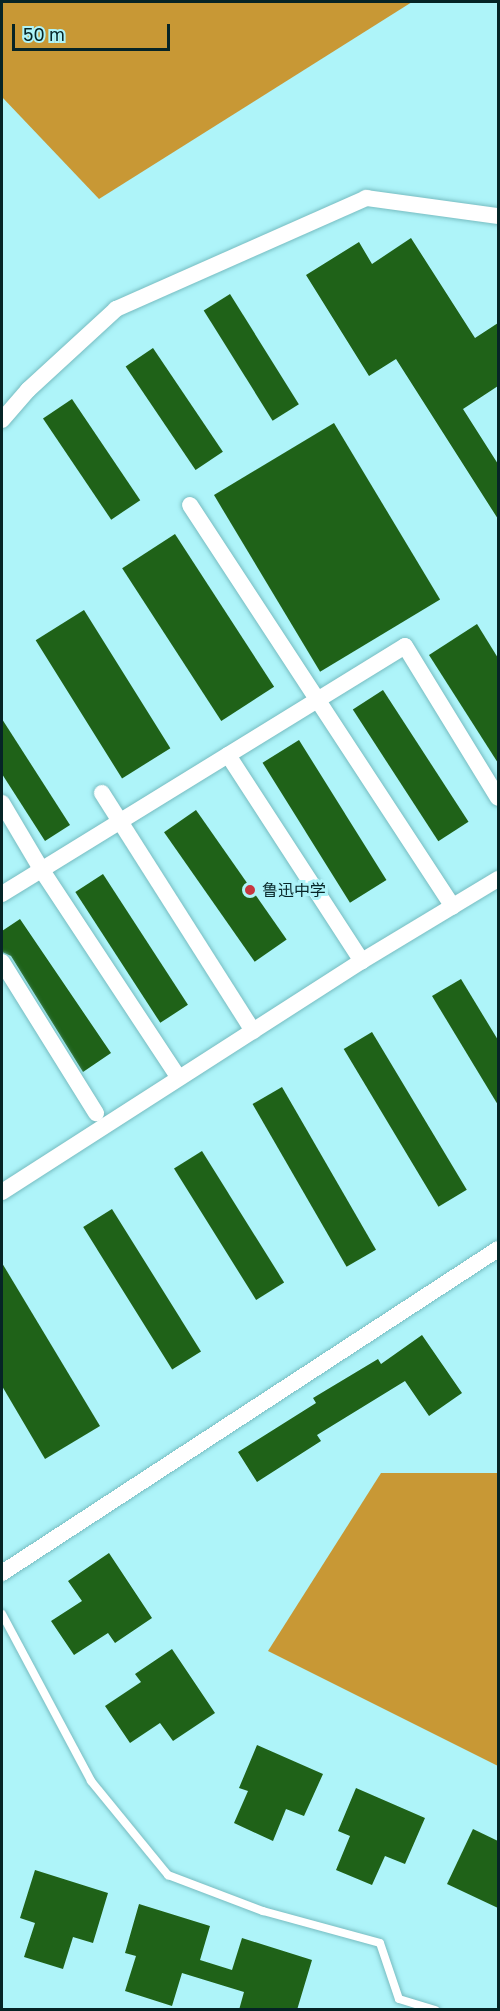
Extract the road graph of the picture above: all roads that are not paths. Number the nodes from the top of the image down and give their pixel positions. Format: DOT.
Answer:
graph roads {
  1 [pos="498,216"];
  2 [pos="2,420"];
  3 [pos="190,505"];
  4 [pos="317,700"];
  5 [pos="228,755"];
  6 [pos="102,793"];
  7 [pos="498,798"];
  8 [pos="2,803"];
  9 [pos="120,821"];
  10 [pos="41,869"];
  11 [pos="498,879"];
  12 [pos="2,894"];
  13 [pos="453,907"];
  14 [pos="362,961"];
  15 [pos="2,962"];
  16 [pos="253,1031"];
  17 [pos="179,1078"];
  18 [pos="96,1113"];
  19 [pos="2,1192"];
  20 [pos="498,1249"];
  21 [pos="2,1573"];
  22 [pos="2,1614"];
  23 [pos="435,2010"];
  1 -- 2 [label="street"];
  3 -- 4 [label="street"];
  4 -- 5 [label="street"];
  4 -- 7 [label="street"];
  4 -- 13 [label="street"];
  5 -- 9 [label="street"];
  5 -- 14 [label="street"];
  6 -- 9 [label="street"];
  8 -- 10 [label="street"];
  9 -- 10 [label="street"];
  9 -- 16 [label="street"];
  10 -- 12 [label="street"];
  10 -- 17 [label="street"];
  11 -- 13 [label="street"];
  13 -- 14 [label="street"];
  14 -- 16 [label="street"];
  15 -- 18 [label="street"];
  16 -- 17 [label="street"];
  17 -- 19 [label="street"];
  20 -- 21 [label="street"];
  22 -- 23 [label="lane"];
}
